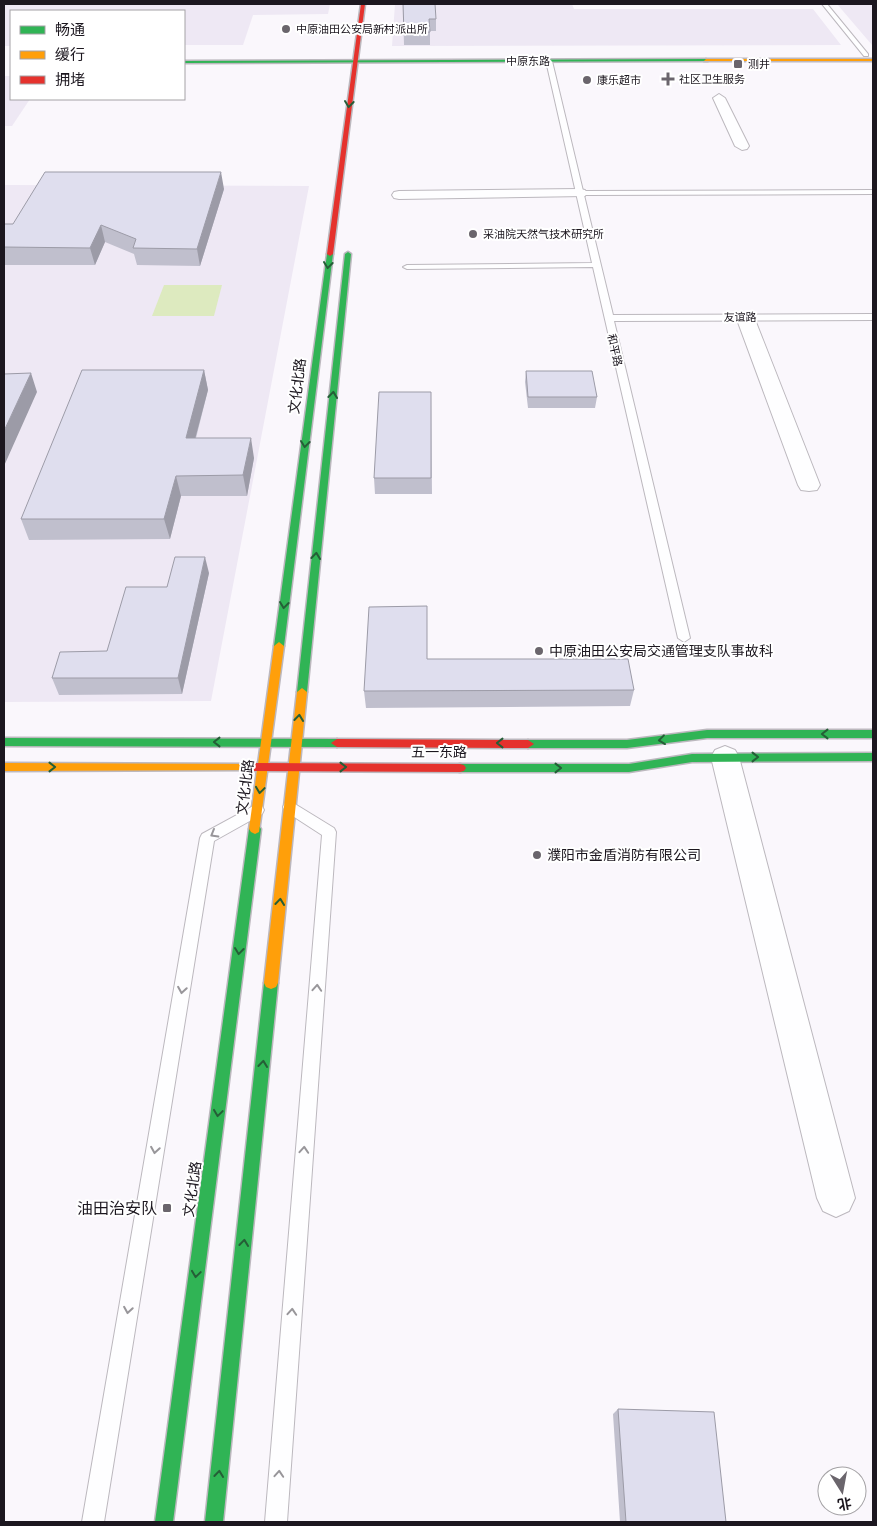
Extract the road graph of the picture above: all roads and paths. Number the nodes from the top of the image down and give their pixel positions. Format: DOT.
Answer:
graph roads {
  1 [pos="363,4"];
  2 [pos="824,4"];
  3 [pos="185,56"];
  4 [pos="871,56"];
  5 [pos="355,59"];
  6 [pos="369,59"];
  7 [pos="549,61"];
  8 [pos="185,62"];
  9 [pos="719,98"];
  10 [pos="742,146"];
  11 [pos="873,192"];
  12 [pos="580,193"];
  13 [pos="399,195"];
  14 [pos="350,239"];
  15 [pos="596,265"];
  16 [pos="407,267"];
  17 [pos="745,317"];
  18 [pos="873,317"];
  19 [pos="608,318"];
  20 [pos="809,485"];
  21 [pos="684,638"];
  22 [pos="873,734"];
  23 [pos="4,742"];
  24 [pos="266,742"];
  25 [pos="297,742"];
  26 [pos="725,757"];
  27 [pos="873,757"];
  28 [pos="294,766"];
  29 [pos="4,767"];
  30 [pos="263,767"];
  31 [pos="290,807"];
  32 [pos="257,810"];
  33 [pos="836,1198"];
  34 [pos="93,1522"];
  35 [pos="164,1522"];
  36 [pos="214,1522"];
  37 [pos="276,1522"];
  1 -- 5 [label="street, 文化北路"];
  2 -- 4 [label="lane"];
  3 -- 5 [label="street, 中原东路"];
  4 -- 6 [label="street, 中原东路"];
  4 -- 7 [label="street, 中原东路"];
  5 -- 6 [label="street, 中原东路"];
  5 -- 8 [label="street, 中原东路"];
  5 -- 24 [label="street, 文化北路, one-way"];
  6 -- 7 [label="street, 中原东路"];
  7 -- 12 [label="lane, 和平路"];
  9 -- 10 [label="street"];
  11 -- 12 [label="lane"];
  12 -- 13 [label="street"];
  12 -- 15 [label="lane, 和平路"];
  25 -- 14 [label="street, one-way"];
  15 -- 16 [label="lane"];
  15 -- 19 [label="lane, 和平路"];
  17 -- 18 [label="lane, 友谊路"];
  17 -- 19 [label="lane, 友谊路"];
  17 -- 20 [label="street"];
  19 -- 21 [label="lane, 和平路"];
  22 -- 25 [label="street, 五一东路, one-way"];
  24 -- 23 [label="street, 五一东路, one-way"];
  24 -- 25 [label="street, 五一东路"];
  24 -- 30 [label="street, 文化北路"];
  25 -- 28 [label="street"];
  26 -- 27 [label="street, 五一东路, one-way"];
  28 -- 26 [label="street, 五一东路, one-way"];
  26 -- 33 [label="street"];
  28 -- 30 [label="street, 五一东路"];
  28 -- 31 [label="street"];
  29 -- 30 [label="street, 五一东路, one-way"];
  30 -- 32 [label="street, 文化北路, one-way"];
  36 -- 31 [label="street, one-way"];
  37 -- 31 [label="lane, one-way"];
  32 -- 34 [label="lane, one-way"];
  32 -- 35 [label="street, 文化北路, one-way"];
}
